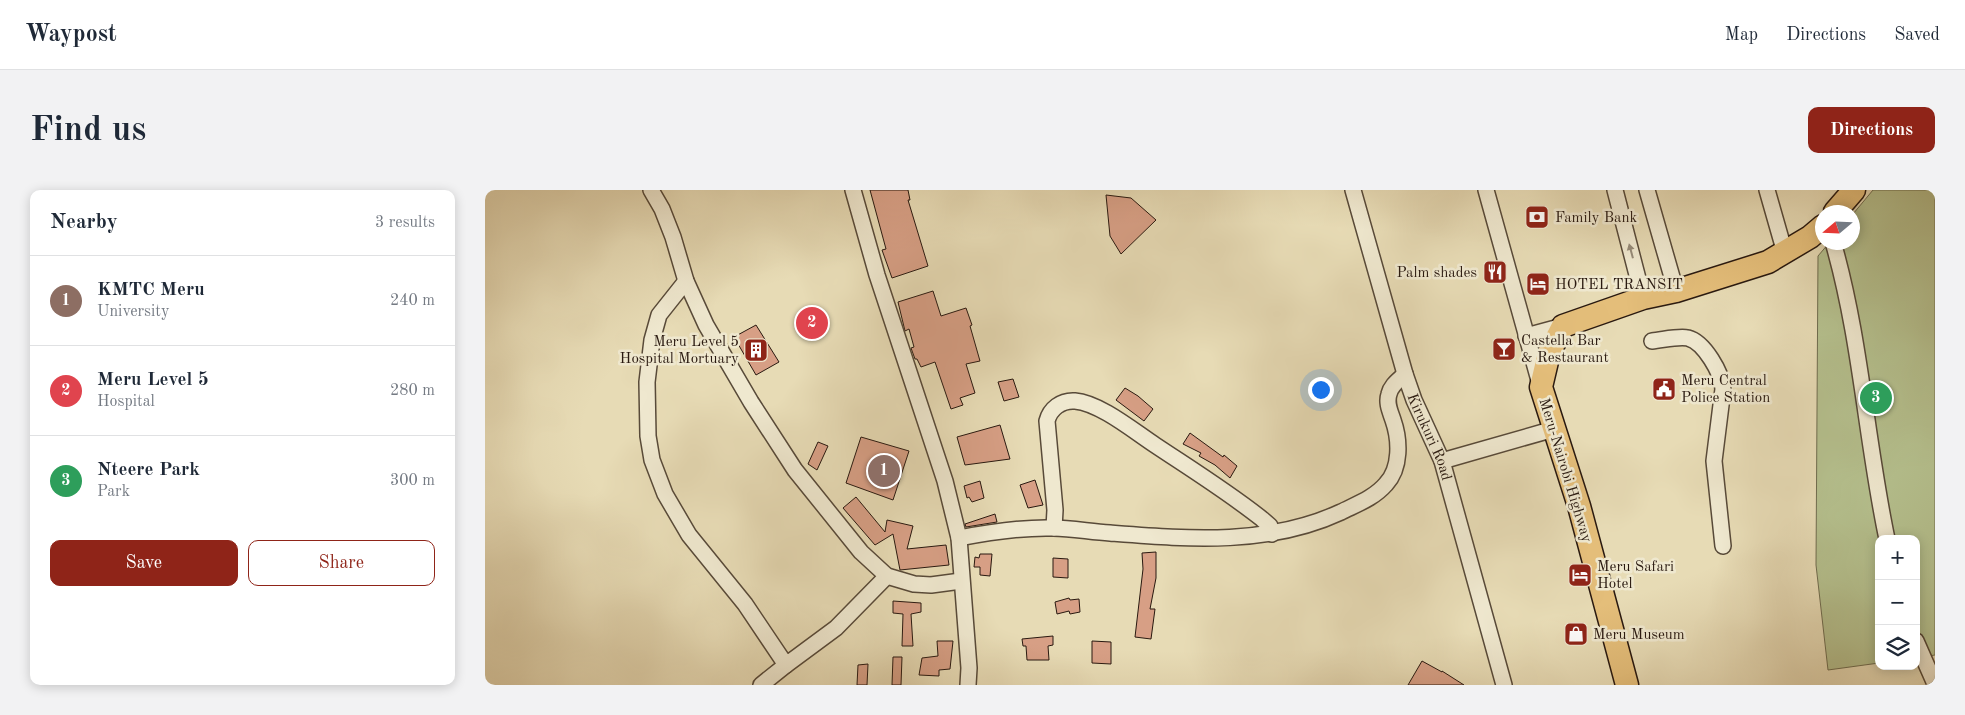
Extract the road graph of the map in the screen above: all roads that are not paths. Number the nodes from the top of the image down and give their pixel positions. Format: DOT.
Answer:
graph roads {
  1 [pos="651,190"];
  2 [pos="853,190"];
  3 [pos="1353,190"];
  4 [pos="1486,190"];
  5 [pos="1615,190"];
  6 [pos="1647,190"];
  7 [pos="1767,190"];
  8 [pos="1854,190"];
  9 [pos="1841,205"];
  10 [pos="1815,233"];
  11 [pos="1835,250"];
  12 [pos="1785,253"];
  13 [pos="686,281"];
  14 [pos="1676,291"];
  15 [pos="1643,298"];
  16 [pos="1563,326"];
  17 [pos="1526,336"];
  18 [pos="1652,341"];
  19 [pos="1405,374"];
  20 [pos="1541,387"];
  21 [pos="1553,429"];
  22 [pos="1443,461"];
  23 [pos="1054,528"];
  24 [pos="1272,534"];
  25 [pos="1886,535"];
  26 [pos="959,538"];
  27 [pos="1723,546"];
  28 [pos="887,576"];
  29 [pos="961,581"];
  30 [pos="1920,651"];
  31 [pos="786,665"];
  32 [pos="1935,684"];
  33 [pos="761,685"];
  34 [pos="968,685"];
  35 [pos="1504,685"];
  36 [pos="1627,685"];
  1 -- 13 [label="street"];
  2 -- 26 [label="street"];
  3 -- 19 [label="street, Kirukuri Road"];
  4 -- 17 [label="street"];
  15 -- 5 [label="street, one-way"];
  6 -- 14 [label="street"];
  7 -- 12 [label="street"];
  8 -- 9 [label="highway"];
  10 -- 12 [label="highway"];
  11 -- 25 [label="street"];
  12 -- 14 [label="highway"];
  13 -- 28 [label="street"];
  13 -- 31 [label="street"];
  14 -- 15 [label="highway"];
  15 -- 16 [label="highway"];
  16 -- 17 [label="street"];
  16 -- 20 [label="highway, Meru-Nairobi Highway"];
  17 -- 20 [label="street"];
  18 -- 27 [label="street"];
  19 -- 22 [label="street, Kirukuri Road"];
  19 -- 24 [label="street"];
  20 -- 21 [label="highway, Meru-Nairobi Highway"];
  21 -- 22 [label="street"];
  21 -- 36 [label="highway, Meru-Nairobi Highway"];
  22 -- 35 [label="street, Kirukuri Road"];
  23 -- 24 [label="street"];
  23 -- 24 [label="street"];
  23 -- 26 [label="street"];
  26 -- 29 [label="street"];
  28 -- 29 [label="street"];
  28 -- 31 [label="street"];
  29 -- 34 [label="street"];
  30 -- 32 [label="street"];
  31 -- 33 [label="street"];
}
